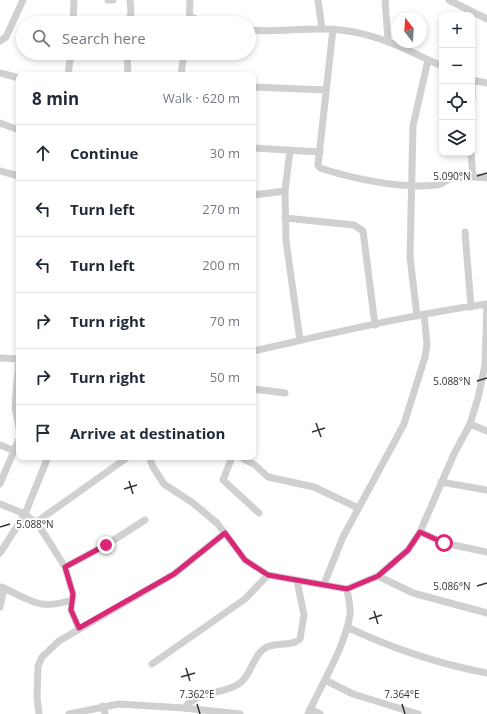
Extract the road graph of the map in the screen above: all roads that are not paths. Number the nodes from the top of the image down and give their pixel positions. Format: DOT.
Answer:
graph roads {
  1 [pos="23,0"];
  2 [pos="74,0"];
  3 [pos="108,0"];
  4 [pos="114,0"];
  5 [pos="130,0"];
  6 [pos="190,0"];
  7 [pos="318,0"];
  8 [pos="385,0"];
  9 [pos="449,0"];
  10 [pos="73,16"];
  11 [pos="130,16"];
  12 [pos="190,16"];
  13 [pos="487,20"];
  14 [pos="322,29"];
  15 [pos="333,29"];
  16 [pos="256,30"];
  17 [pos="388,40"];
  18 [pos="0,41"];
  19 [pos="70,60"];
  20 [pos="127,60"];
  21 [pos="183,60"];
  22 [pos="428,60"];
  23 [pos="439,65"];
  24 [pos="68,72"];
  25 [pos="128,72"];
  26 [pos="181,72"];
  27 [pos="0,73"];
  28 [pos="16,77"];
  29 [pos="475,81"];
  30 [pos="487,83"];
  31 [pos="256,87"];
  32 [pos="326,90"];
  33 [pos="0,123"];
  34 [pos="16,129"];
  35 [pos="256,148"];
  36 [pos="290,150"];
  37 [pos="320,152"];
  38 [pos="471,156"];
  39 [pos="0,171"];
  40 [pos="16,175"];
  41 [pos="472,177"];
  42 [pos="487,178"];
  43 [pos="412,185"];
  44 [pos="286,191"];
  45 [pos="256,195"];
  46 [pos="285,218"];
  47 [pos="465,232"];
  48 [pos="487,304"];
  49 [pos="471,306"];
  50 [pos="420,316"];
  51 [pos="375,325"];
  52 [pos="300,340"];
  53 [pos="256,350"];
  54 [pos="0,358"];
  55 [pos="16,358"];
  56 [pos="486,365"];
  57 [pos="256,389"];
  58 [pos="285,393"];
  59 [pos="16,395"];
  60 [pos="16,412"];
  61 [pos="470,424"];
  62 [pos="487,431"];
  63 [pos="0,445"];
  64 [pos="16,448"];
  65 [pos="15,451"];
  66 [pos="47,460"];
  67 [pos="124,460"];
  68 [pos="150,460"];
  69 [pos="231,460"];
  70 [pos="246,460"];
  71 [pos="441,482"];
  72 [pos="0,484"];
  73 [pos="487,490"];
  74 [pos="0,504"];
  75 [pos="358,508"];
  76 [pos="259,513"];
  77 [pos="25,514"];
  78 [pos="145,520"];
  79 [pos="35,522"];
  80 [pos="420,532"];
  81 [pos="225,533"];
  82 [pos="487,552"];
  83 [pos="0,553"];
  84 [pos="65,567"];
  85 [pos="268,575"];
  86 [pos="378,576"];
  87 [pos="297,580"];
  88 [pos="324,584"];
  89 [pos="2,587"];
  90 [pos="347,589"];
  91 [pos="72,600"];
  92 [pos="0,607"];
  93 [pos="487,613"];
  94 [pos="347,627"];
  95 [pos="79,628"];
  96 [pos="152,664"];
  97 [pos="487,672"];
  98 [pos="325,680"];
  99 [pos="103,706"];
  100 [pos="184,708"];
  101 [pos="168,710"];
  102 [pos="204,712"];
  103 [pos="309,712"];
  104 [pos="40,714"];
  105 [pos="69,714"];
  106 [pos="105,714"];
  107 [pos="240,714"];
  108 [pos="320,714"];
  109 [pos="418,714"];
  1 -- 18 [label="street"];
  2 -- 10 [label="street"];
  3 -- 4 [label="street"];
  5 -- 11 [label="street"];
  6 -- 12 [label="street"];
  7 -- 14 [label="street"];
  8 -- 17 [label="street"];
  9 -- 13 [label="street"];
  14 -- 15 [label="street"];
  14 -- 16 [label="street"];
  15 -- 17 [label="street"];
  15 -- 32 [label="street"];
  17 -- 22 [label="street"];
  19 -- 24 [label="street"];
  20 -- 25 [label="street"];
  21 -- 26 [label="street"];
  22 -- 23 [label="street"];
  22 -- 43 [label="street"];
  27 -- 28 [label="street"];
  29 -- 30 [label="street"];
  31 -- 32 [label="street"];
  32 -- 37 [label="street"];
  33 -- 34 [label="street"];
  35 -- 36 [label="street"];
  36 -- 37 [label="street"];
  36 -- 44 [label="street"];
  37 -- 43 [label="street"];
  38 -- 41 [label="street"];
  39 -- 40 [label="street"];
  41 -- 42 [label="street"];
  41 -- 43 [label="street"];
  43 -- 50 [label="street"];
  44 -- 45 [label="street"];
  44 -- 46 [label="street"];
  46 -- 51 [label="street"];
  46 -- 52 [label="street"];
  47 -- 49 [label="street"];
  48 -- 49 [label="street"];
  48 -- 56 [label="street"];
  49 -- 50 [label="street"];
  50 -- 51 [label="street"];
  50 -- 75 [label="street"];
  51 -- 52 [label="street"];
  52 -- 53 [label="street"];
  54 -- 55 [label="street"];
  56 -- 61 [label="street"];
  57 -- 58 [label="street"];
  59 -- 60 [label="street"];
  61 -- 62 [label="street"];
  61 -- 71 [label="street"];
  63 -- 65 [label="street"];
  64 -- 65 [label="street"];
  65 -- 72 [label="street"];
  66 -- 77 [label="street"];
  67 -- 79 [label="street"];
  68 -- 81 [label="street"];
  69 -- 76 [label="street"];
  70 -- 75 [label="street"];
  71 -- 73 [label="street"];
  71 -- 80 [label="street"];
  74 -- 77 [label="street"];
  75 -- 88 [label="street"];
  77 -- 79 [label="street"];
  77 -- 83 [label="street"];
  78 -- 84 [label="street"];
  79 -- 84 [label="street"];
  80 -- 82 [label="street"];
  80 -- 86 [label="street"];
  81 -- 85 [label="street"];
  81 -- 95 [label="street"];
  84 -- 91 [label="street"];
  85 -- 87 [label="street"];
  85 -- 96 [label="street"];
  86 -- 90 [label="street"];
  86 -- 93 [label="street"];
  87 -- 88 [label="street"];
  87 -- 100 [label="street"];
  88 -- 90 [label="street"];
  89 -- 91 [label="street"];
  89 -- 92 [label="street"];
  90 -- 94 [label="street"];
  91 -- 95 [label="street"];
  94 -- 97 [label="street"];
  94 -- 98 [label="street"];
  95 -- 104 [label="street"];
  98 -- 103 [label="street"];
  98 -- 109 [label="street"];
  99 -- 101 [label="street"];
  99 -- 105 [label="street"];
  99 -- 106 [label="street"];
  100 -- 101 [label="street"];
  100 -- 102 [label="street"];
  102 -- 107 [label="street"];
  103 -- 108 [label="street"];
}
